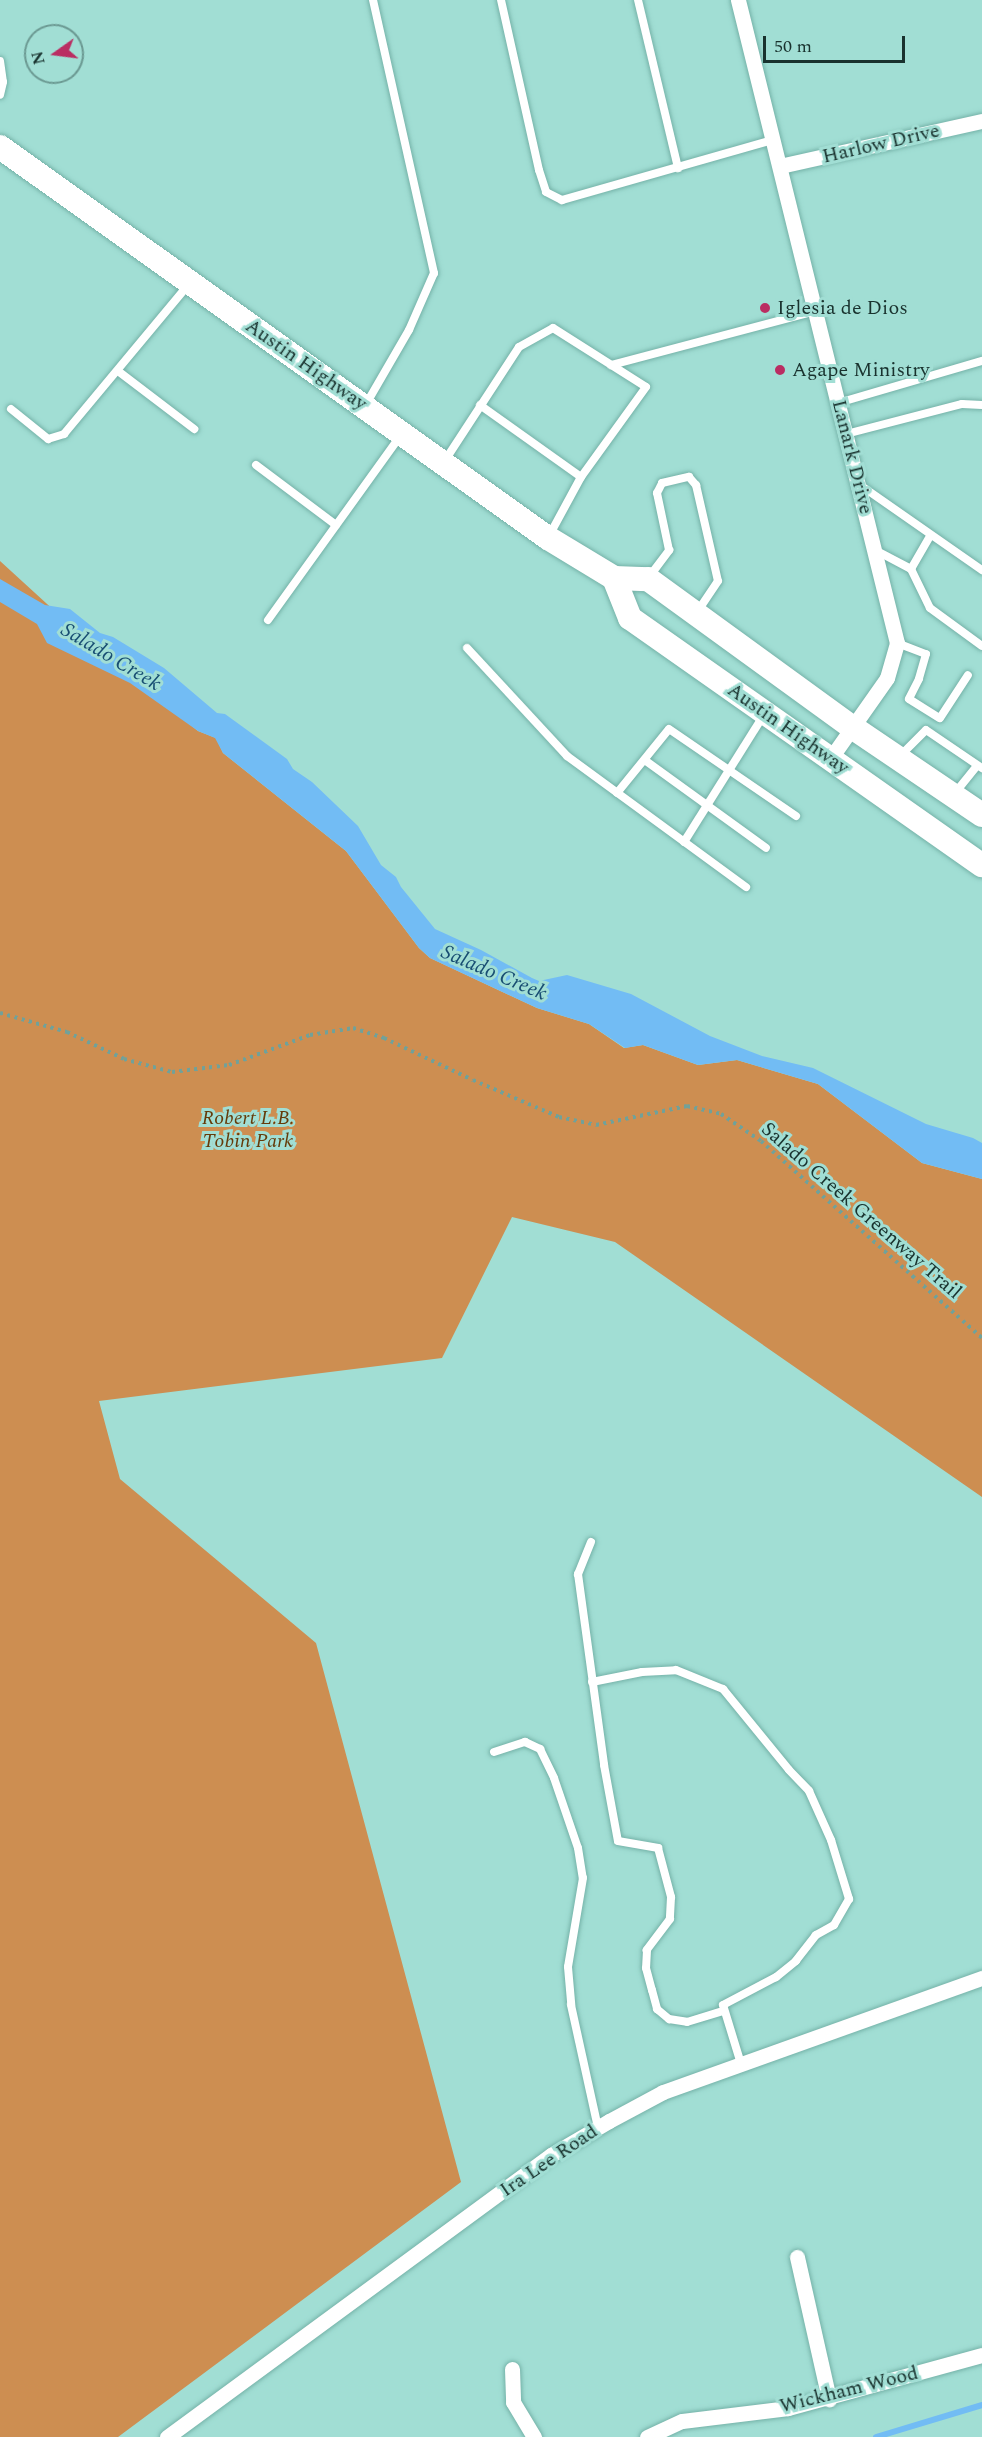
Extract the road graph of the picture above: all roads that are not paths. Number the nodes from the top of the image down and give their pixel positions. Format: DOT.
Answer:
graph roads {
  1 [pos="373,0"];
  2 [pos="501,0"];
  3 [pos="638,0"];
  4 [pos="738,0"];
  5 [pos="0,61"];
  6 [pos="0,95"];
  7 [pos="982,121"];
  8 [pos="773,140"];
  9 [pos="0,147"];
  10 [pos="780,166"];
  11 [pos="678,168"];
  12 [pos="190,282"];
  13 [pos="815,311"];
  14 [pos="982,361"];
  15 [pos="611,364"];
  16 [pos="118,371"];
  17 [pos="838,403"];
  18 [pos="480,405"];
  19 [pos="982,405"];
  20 [pos="364,407"];
  21 [pos="11,409"];
  22 [pos="194,429"];
  23 [pos="402,434"];
  24 [pos="846,434"];
  25 [pos="443,464"];
  26 [pos="256,465"];
  27 [pos="581,477"];
  28 [pos="858,484"];
  29 [pos="336,525"];
  30 [pos="931,535"];
  31 [pos="548,538"];
  32 [pos="875,550"];
  33 [pos="910,568"];
  34 [pos="982,570"];
  35 [pos="614,578"];
  36 [pos="648,579"];
  37 [pos="696,613"];
  38 [pos="268,620"];
  39 [pos="897,643"];
  40 [pos="982,646"];
  41 [pos="467,648"];
  42 [pos="968,675"];
  43 [pos="765,713"];
  44 [pos="852,727"];
  45 [pos="899,757"];
  46 [pos="830,759"];
  47 [pos="645,761"];
  48 [pos="979,767"];
  49 [pos="729,770"];
  50 [pos="617,793"];
  51 [pos="953,796"];
  52 [pos="706,807"];
  53 [pos="982,815"];
  54 [pos="796,816"];
  55 [pos="684,842"];
  56 [pos="766,848"];
  57 [pos="982,865"];
  58 [pos="746,888"];
  59 [pos="591,1542"];
  60 [pos="592,1682"];
  61 [pos="494,1752"];
  62 [pos="982,1978"];
  63 [pos="723,2011"];
  64 [pos="741,2064"];
  65 [pos="598,2128"];
  66 [pos="797,2257"];
  67 [pos="982,2355"];
  68 [pos="512,2369"];
  69 [pos="829,2399"];
  70 [pos="167,2437"];
  71 [pos="534,2437"];
  72 [pos="647,2437"];
  1 -- 20 [label="lane"];
  2 -- 11 [label="lane"];
  3 -- 11 [label="lane"];
  4 -- 8 [label="street, Lanark Drive"];
  5 -- 6 [label="lane"];
  7 -- 10 [label="street, Harlow Drive"];
  8 -- 10 [label="street, Lanark Drive"];
  8 -- 11 [label="lane"];
  9 -- 12 [label="main road, Austin Highway"];
  10 -- 13 [label="street, Lanark Drive"];
  12 -- 16 [label="lane"];
  12 -- 20 [label="main road, Austin Highway"];
  13 -- 15 [label="lane"];
  13 -- 17 [label="street, Lanark Drive"];
  14 -- 17 [label="lane"];
  15 -- 18 [label="lane"];
  15 -- 27 [label="lane"];
  16 -- 21 [label="lane"];
  16 -- 22 [label="lane"];
  17 -- 24 [label="street, Lanark Drive"];
  18 -- 25 [label="lane"];
  18 -- 27 [label="lane"];
  19 -- 24 [label="lane"];
  20 -- 23 [label="main road, Austin Highway"];
  23 -- 25 [label="main road, Austin Highway"];
  23 -- 29 [label="lane"];
  24 -- 28 [label="street, Lanark Drive"];
  25 -- 31 [label="main road, Austin Highway"];
  26 -- 29 [label="lane"];
  27 -- 31 [label="lane"];
  28 -- 30 [label="lane"];
  28 -- 32 [label="street, Lanark Drive"];
  29 -- 38 [label="lane"];
  30 -- 33 [label="lane"];
  30 -- 34 [label="lane"];
  31 -- 35 [label="main road, Austin Highway"];
  32 -- 33 [label="lane"];
  32 -- 39 [label="street, Lanark Drive"];
  33 -- 40 [label="lane"];
  35 -- 36 [label="main road, Austin Highway"];
  35 -- 43 [label="main road, Austin Highway"];
  36 -- 37 [label="main road, Austin Highway"];
  36 -- 37 [label="lane"];
  37 -- 44 [label="main road, Austin Highway"];
  39 -- 42 [label="lane"];
  39 -- 44 [label="street, Lanark Drive"];
  41 -- 50 [label="lane"];
  43 -- 46 [label="main road, Austin Highway"];
  43 -- 49 [label="lane"];
  44 -- 45 [label="main road, Austin Highway"];
  44 -- 46 [label="street, Lanark Drive"];
  45 -- 48 [label="lane"];
  45 -- 51 [label="main road, Austin Highway"];
  46 -- 57 [label="main road, Austin Highway"];
  47 -- 49 [label="lane"];
  47 -- 50 [label="lane"];
  47 -- 52 [label="lane"];
  48 -- 51 [label="lane"];
  49 -- 52 [label="lane"];
  49 -- 54 [label="lane"];
  50 -- 55 [label="lane"];
  51 -- 53 [label="main road, Austin Highway"];
  52 -- 55 [label="lane"];
  52 -- 56 [label="lane"];
  55 -- 58 [label="lane"];
  59 -- 60 [label="lane"];
  60 -- 63 [label="lane"];
  60 -- 63 [label="lane"];
  61 -- 65 [label="lane"];
  62 -- 64 [label="street, Ira Lee Road"];
  63 -- 64 [label="lane"];
  64 -- 65 [label="street, Ira Lee Road"];
  65 -- 70 [label="street, Ira Lee Road"];
  66 -- 69 [label="street"];
  67 -- 69 [label="street, Wickham Wood"];
  68 -- 71 [label="street"];
  69 -- 72 [label="street, Wickham Wood"];
}
